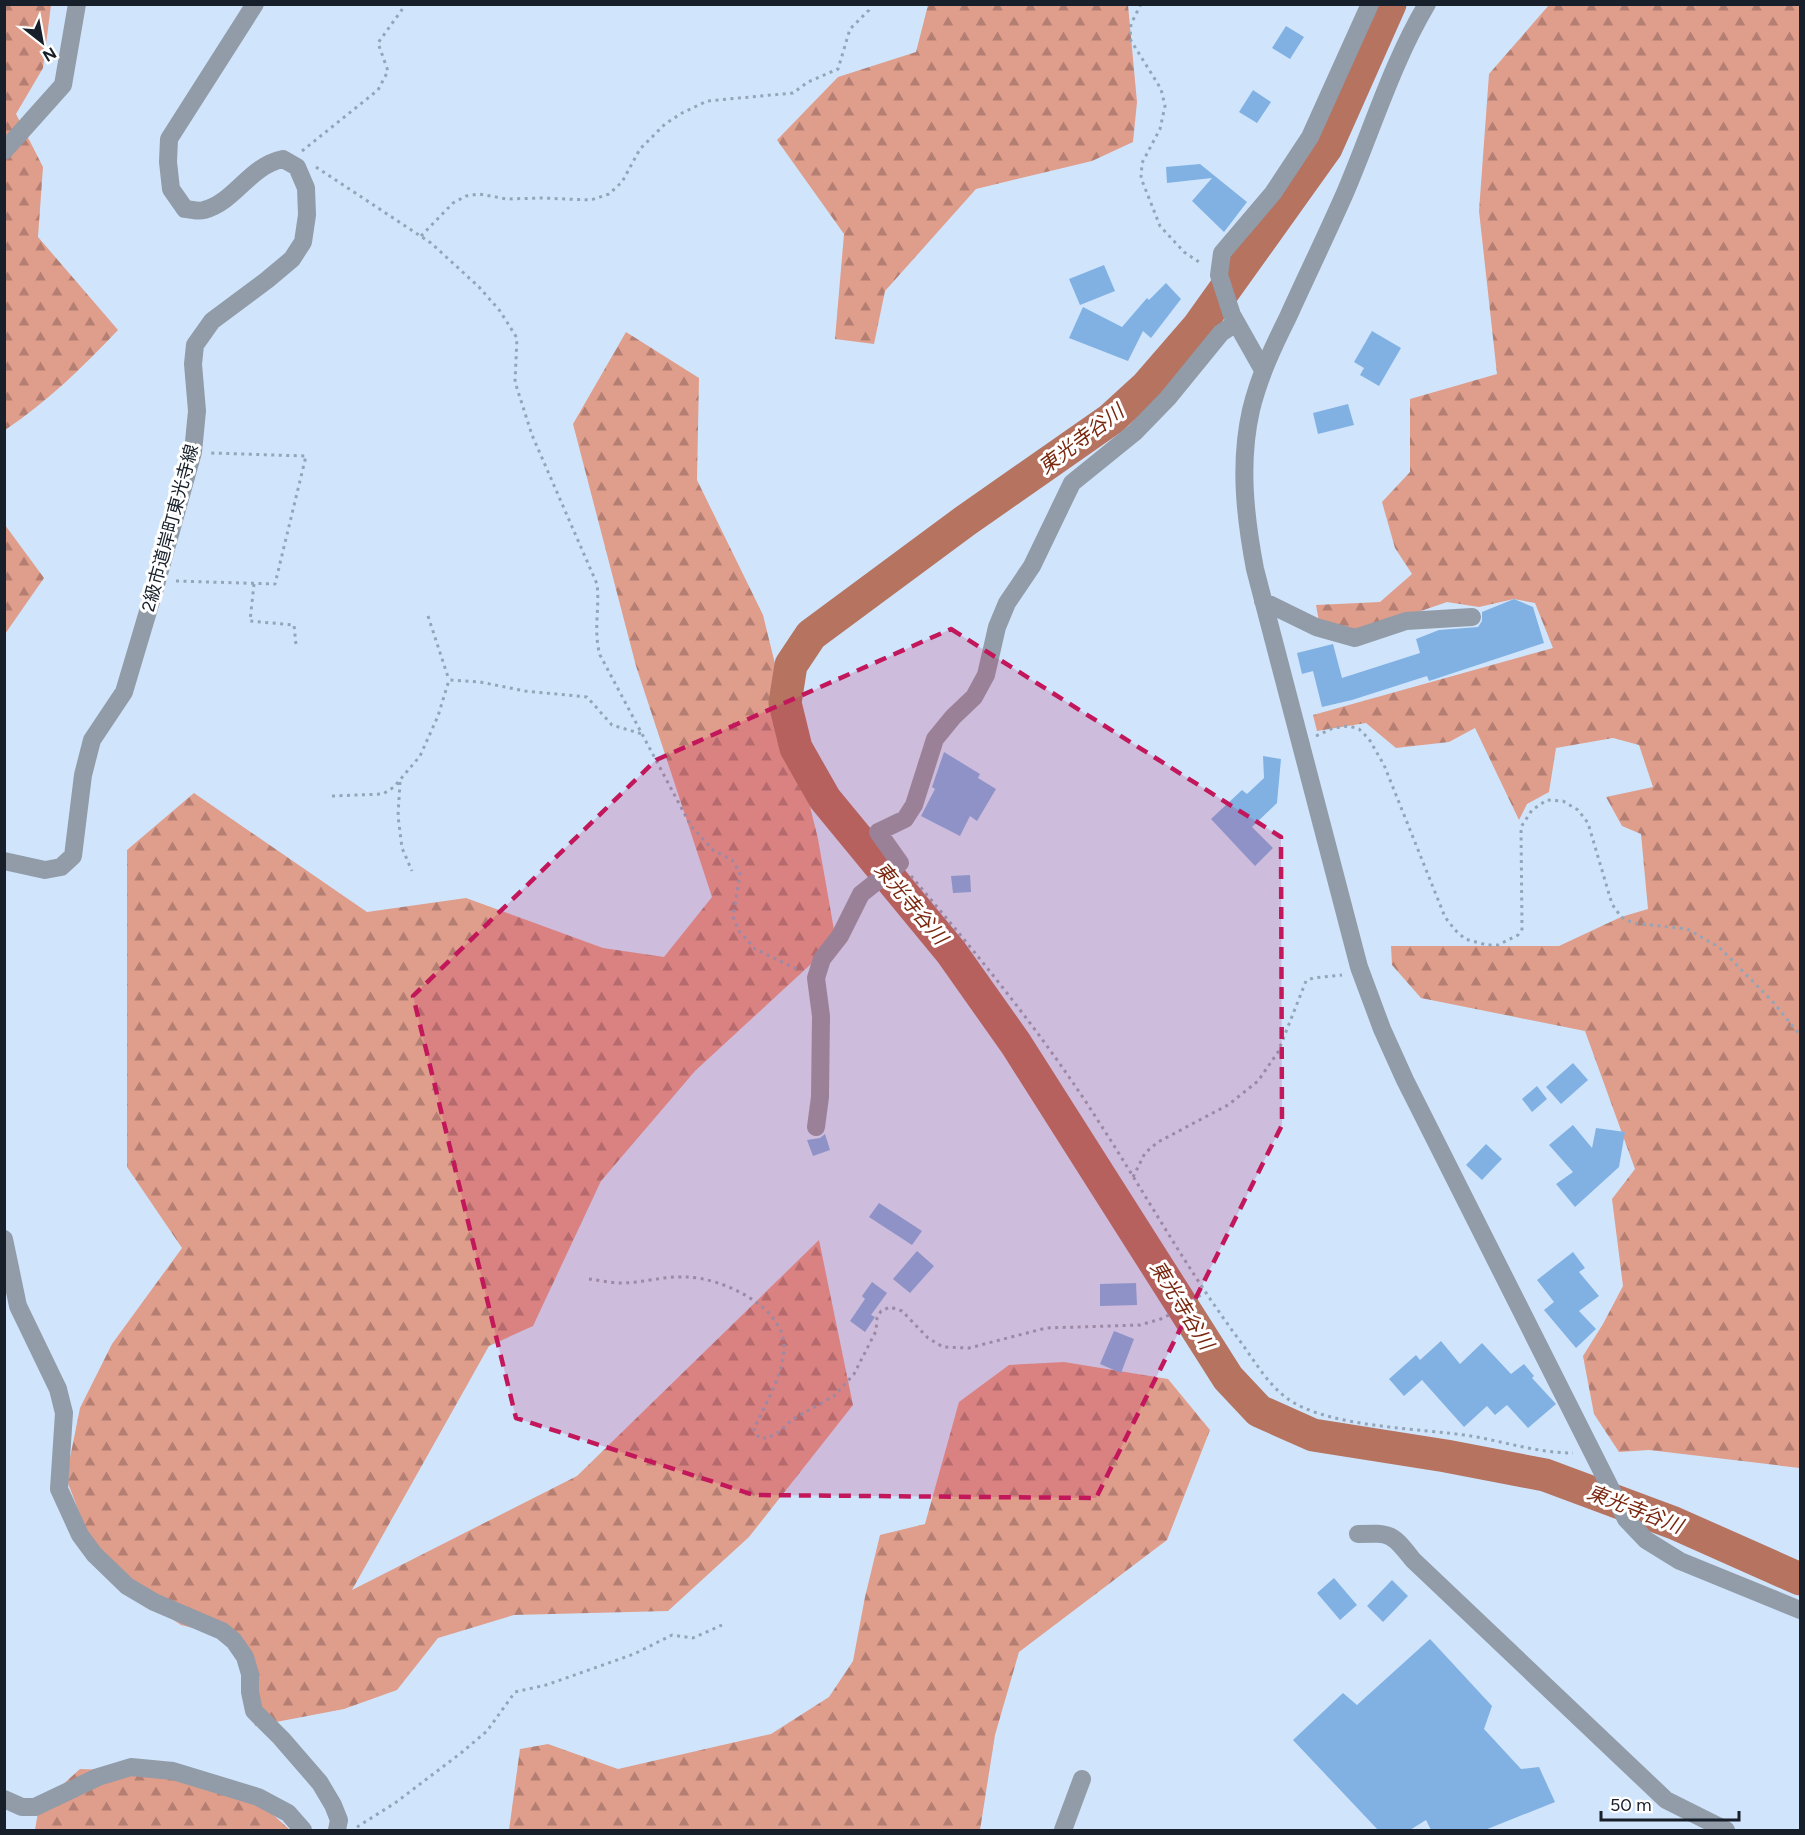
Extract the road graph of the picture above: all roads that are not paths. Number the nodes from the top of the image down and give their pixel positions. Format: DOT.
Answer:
graph roads {
  1 [pos="77,4"];
  2 [pos="255,4"];
  3 [pos="1370,4"];
  4 [pos="1427,4"];
  5 [pos="4,151"];
  6 [pos="1234,319"];
  7 [pos="1263,370"];
  8 [pos="1263,601"];
  9 [pos="1472,618"];
  10 [pos="4,861"];
  11 [pos="816,1126"];
  12 [pos="4,1239"];
  13 [pos="1358,1534"];
  14 [pos="1800,1610"];
  15 [pos="1082,1779"];
  16 [pos="4,1799"];
  17 [pos="303,1830"];
  18 [pos="337,1830"];
  19 [pos="1063,1830"];
  20 [pos="1726,1830"];
  1 -- 5 [label="street"];
  2 -- 10 [label="street, 2級市道岸町東光寺線"];
  3 -- 6 [label="street"];
  4 -- 7 [label="street"];
  6 -- 7 [label="street"];
  6 -- 11 [label="street"];
  7 -- 8 [label="street"];
  8 -- 9 [label="street"];
  8 -- 14 [label="street"];
  12 -- 18 [label="street"];
  13 -- 20 [label="street"];
  15 -- 19 [label="street"];
  16 -- 17 [label="street"];
}
